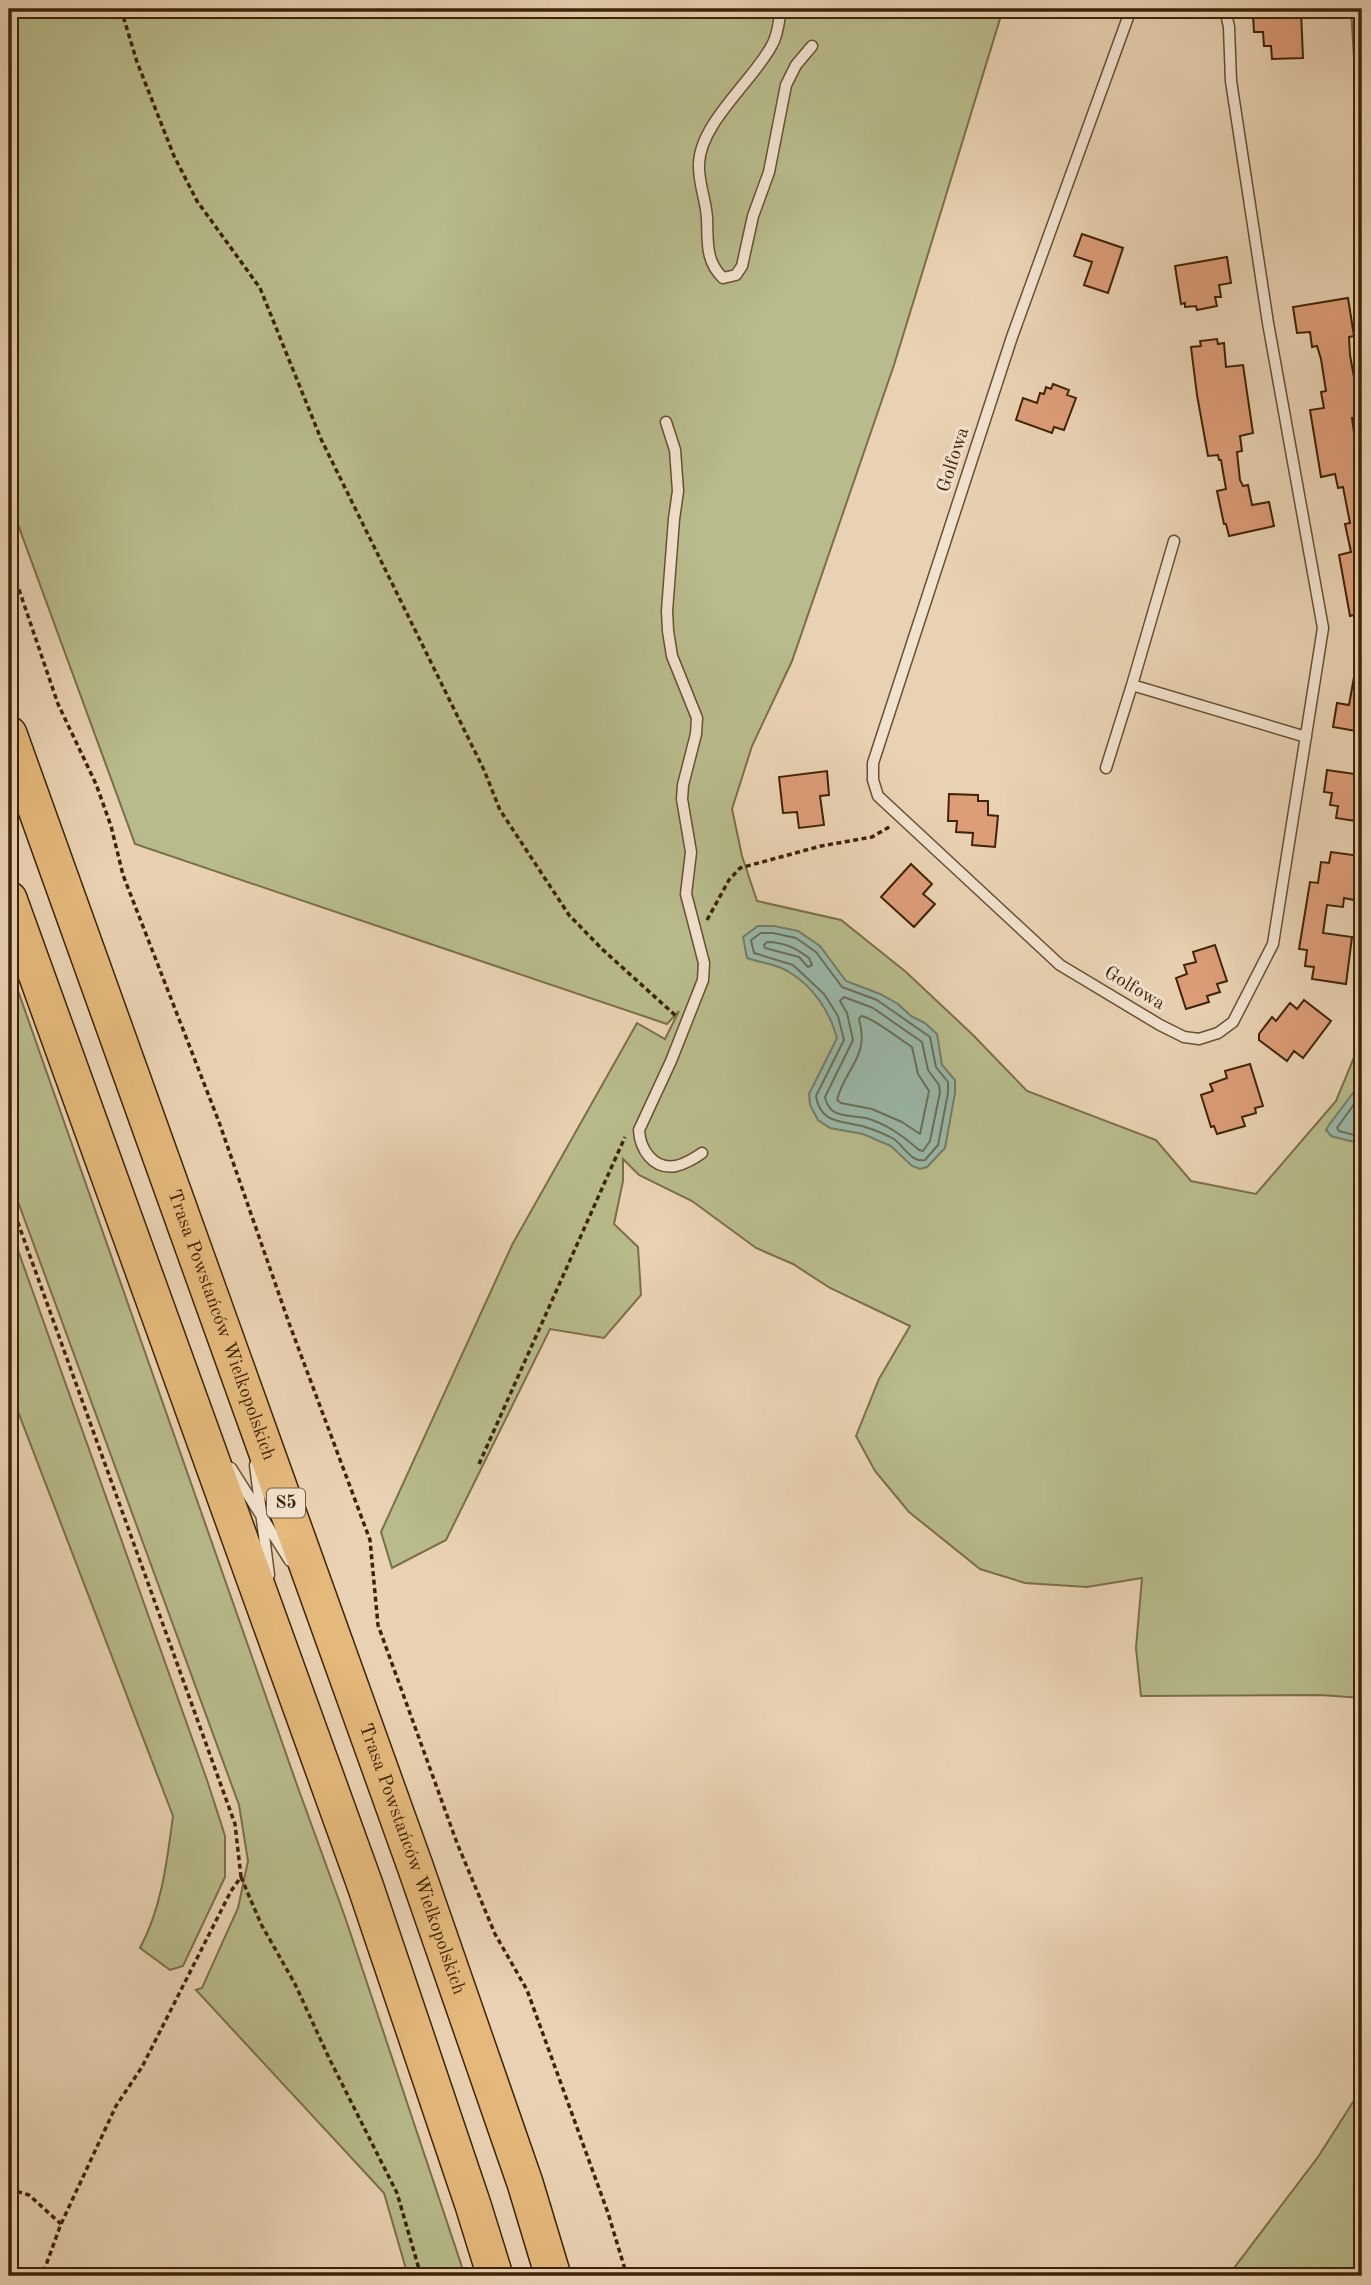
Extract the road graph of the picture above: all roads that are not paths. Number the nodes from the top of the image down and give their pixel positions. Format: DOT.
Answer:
graph roads {
  1 [pos="781,9"];
  2 [pos="1131,9"];
  3 [pos="1225,9"];
  4 [pos="812,46"];
  5 [pos="666,422"];
  6 [pos="1174,541"];
  7 [pos="1132,685"];
  8 [pos="9,734"];
  9 [pos="1306,737"];
  10 [pos="1106,768"];
  11 [pos="9,899"];
  12 [pos="702,1153"];
  13 [pos="245,1388"];
  14 [pos="192,1406"];
  15 [pos="251,1440"];
  16 [pos="220,1451"];
  17 [pos="253,1452"];
  18 [pos="227,1462"];
  19 [pos="262,1517"];
  20 [pos="295,1571"];
  21 [pos="302,1581"];
  22 [pos="271,1586"];
  23 [pos="273,1600"];
  24 [pos="329,1624"];
  25 [pos="278,1642"];
  26 [pos="495,2276"];
  27 [pos="553,2276"];
  1 -- 4 [label="lane"];
  2 -- 9 [label="lane, Golfowa"];
  3 -- 9 [label="lane, Golfowa"];
  5 -- 12 [label="lane"];
  6 -- 7 [label="lane"];
  7 -- 9 [label="lane"];
  7 -- 10 [label="lane"];
  8 -- 13 [label="highway, Trasa Powstańców Wielkopolskich / S5"];
  11 -- 14 [label="highway"];
  13 -- 15 [label="lane"];
  13 -- 24 [label="highway, Trasa Powstańców Wielkopolskich / S5"];
  14 -- 16 [label="lane"];
  14 -- 25 [label="highway"];
  17 -- 19 [label="lane"];
  18 -- 19 [label="lane"];
  19 -- 20 [label="lane"];
  19 -- 22 [label="lane"];
  21 -- 24 [label="lane"];
  23 -- 25 [label="lane"];
  24 -- 27 [label="highway, Trasa Powstańców Wielkopolskich / S5"];
  25 -- 26 [label="highway"];
}
